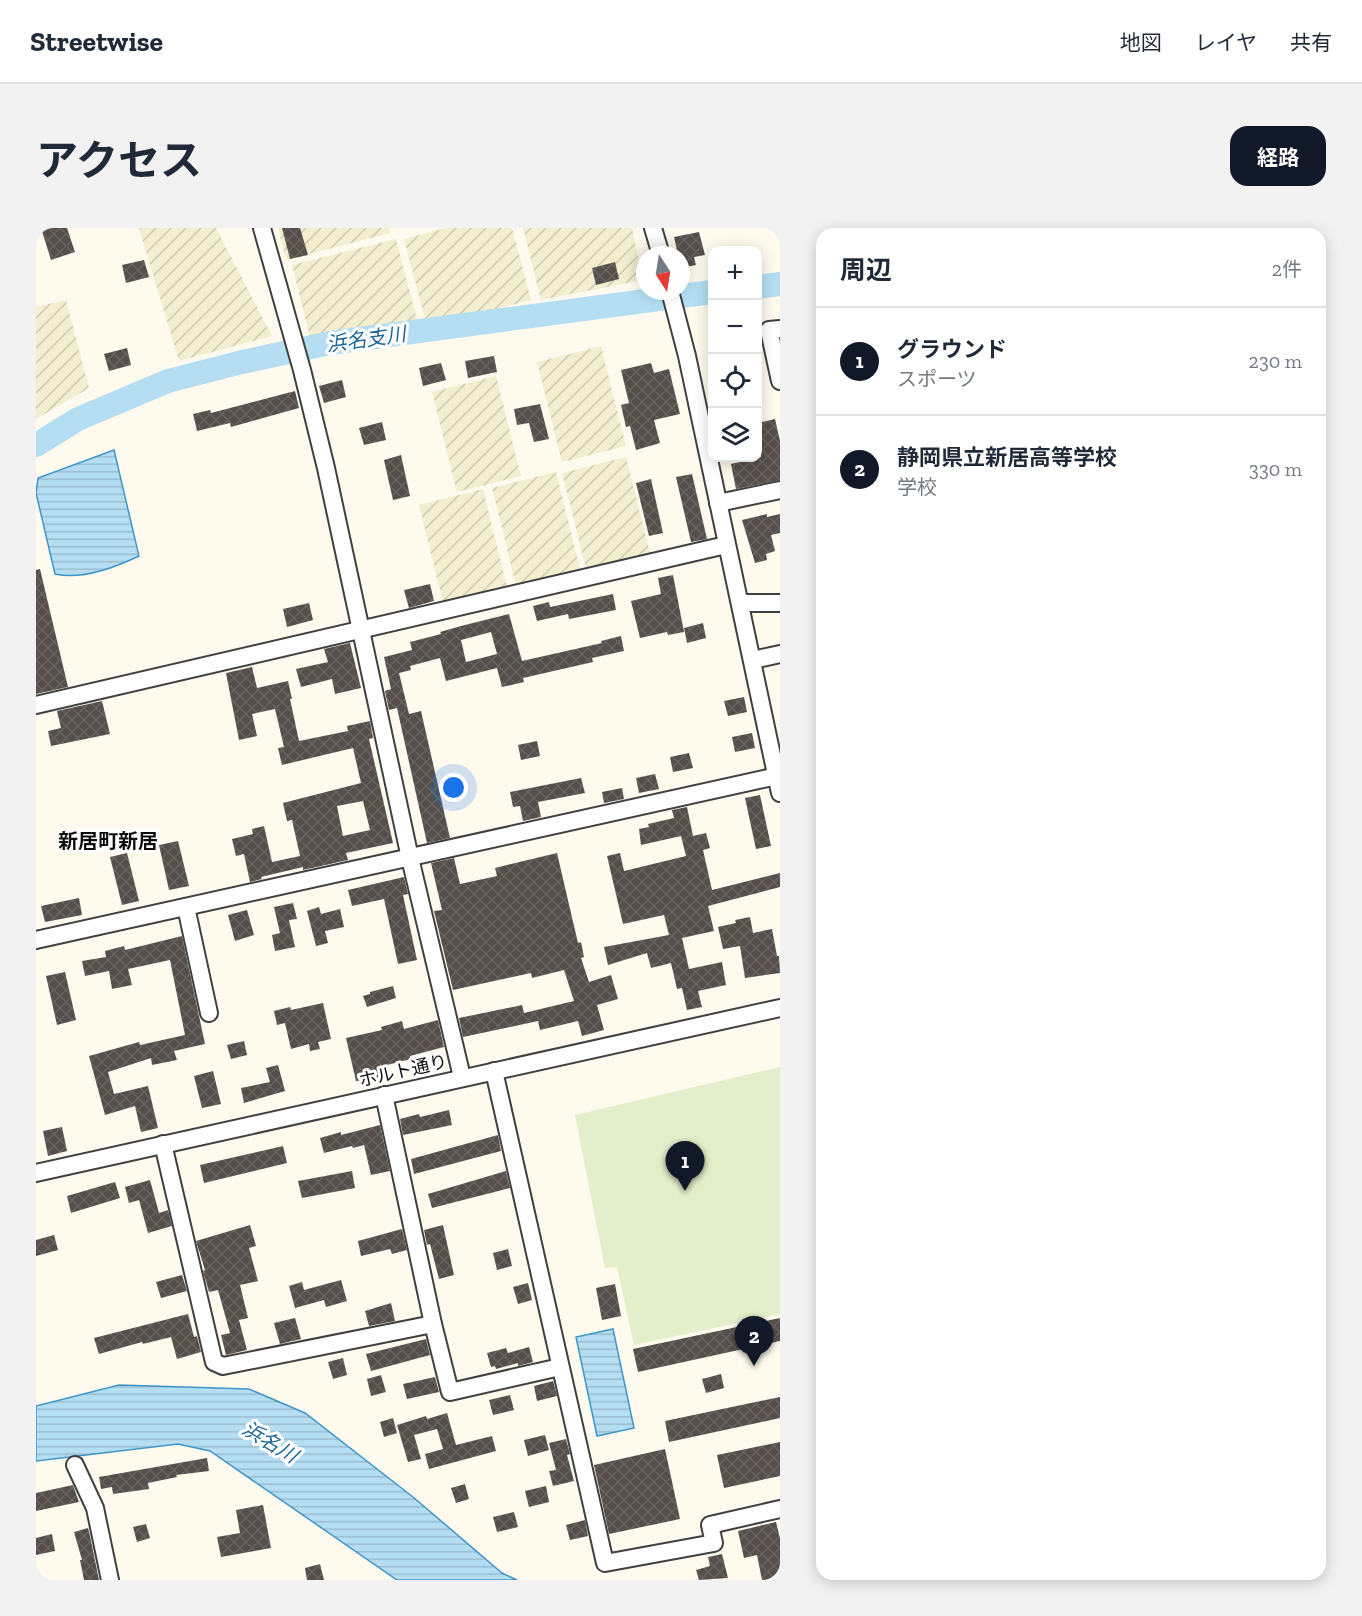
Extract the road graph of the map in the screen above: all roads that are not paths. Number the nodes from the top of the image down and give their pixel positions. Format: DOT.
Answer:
graph roads {
  1 [pos="262,228"];
  2 [pos="653,228"];
  3 [pos="658,246"];
  4 [pos="672,300"];
  5 [pos="780,329"];
  6 [pos="780,381"];
  7 [pos="780,490"];
  8 [pos="718,503"];
  9 [pos="726,545"];
  10 [pos="740,603"];
  11 [pos="780,603"];
  12 [pos="360,630"];
  13 [pos="780,654"];
  14 [pos="753,660"];
  15 [pos="36,705"];
  16 [pos="779,785"];
  17 [pos="410,858"];
  18 [pos="186,907"];
  19 [pos="36,940"];
  20 [pos="780,1008"];
  21 [pos="209,1013"];
  22 [pos="494,1071"];
  23 [pos="462,1077"];
  24 [pos="384,1095"];
  25 [pos="163,1144"];
  26 [pos="36,1173"];
  27 [pos="433,1324"];
  28 [pos="560,1367"];
  29 [pos="75,1465"];
  30 [pos="780,1509"];
  31 [pos="110,1580"];
  1 -- 12 [label="street"];
  2 -- 3 [label="street"];
  4 -- 8 [label="street"];
  5 -- 6 [label="street"];
  7 -- 8 [label="street"];
  8 -- 9 [label="street"];
  9 -- 10 [label="street"];
  9 -- 12 [label="street"];
  10 -- 11 [label="street"];
  10 -- 14 [label="street"];
  12 -- 15 [label="street"];
  12 -- 17 [label="street"];
  13 -- 14 [label="street"];
  14 -- 16 [label="street"];
  16 -- 17 [label="street"];
  17 -- 18 [label="street"];
  17 -- 23 [label="street"];
  18 -- 19 [label="street"];
  18 -- 21 [label="street"];
  20 -- 22 [label="street, ホルト通り"];
  22 -- 23 [label="street, ホルト通り"];
  22 -- 28 [label="street"];
  23 -- 24 [label="street, ホルト通り"];
  24 -- 25 [label="street, ホルト通り"];
  24 -- 27 [label="street"];
  25 -- 26 [label="street, ホルト通り"];
  25 -- 27 [label="street"];
  27 -- 28 [label="street"];
  28 -- 30 [label="street"];
  29 -- 31 [label="street"];
}
